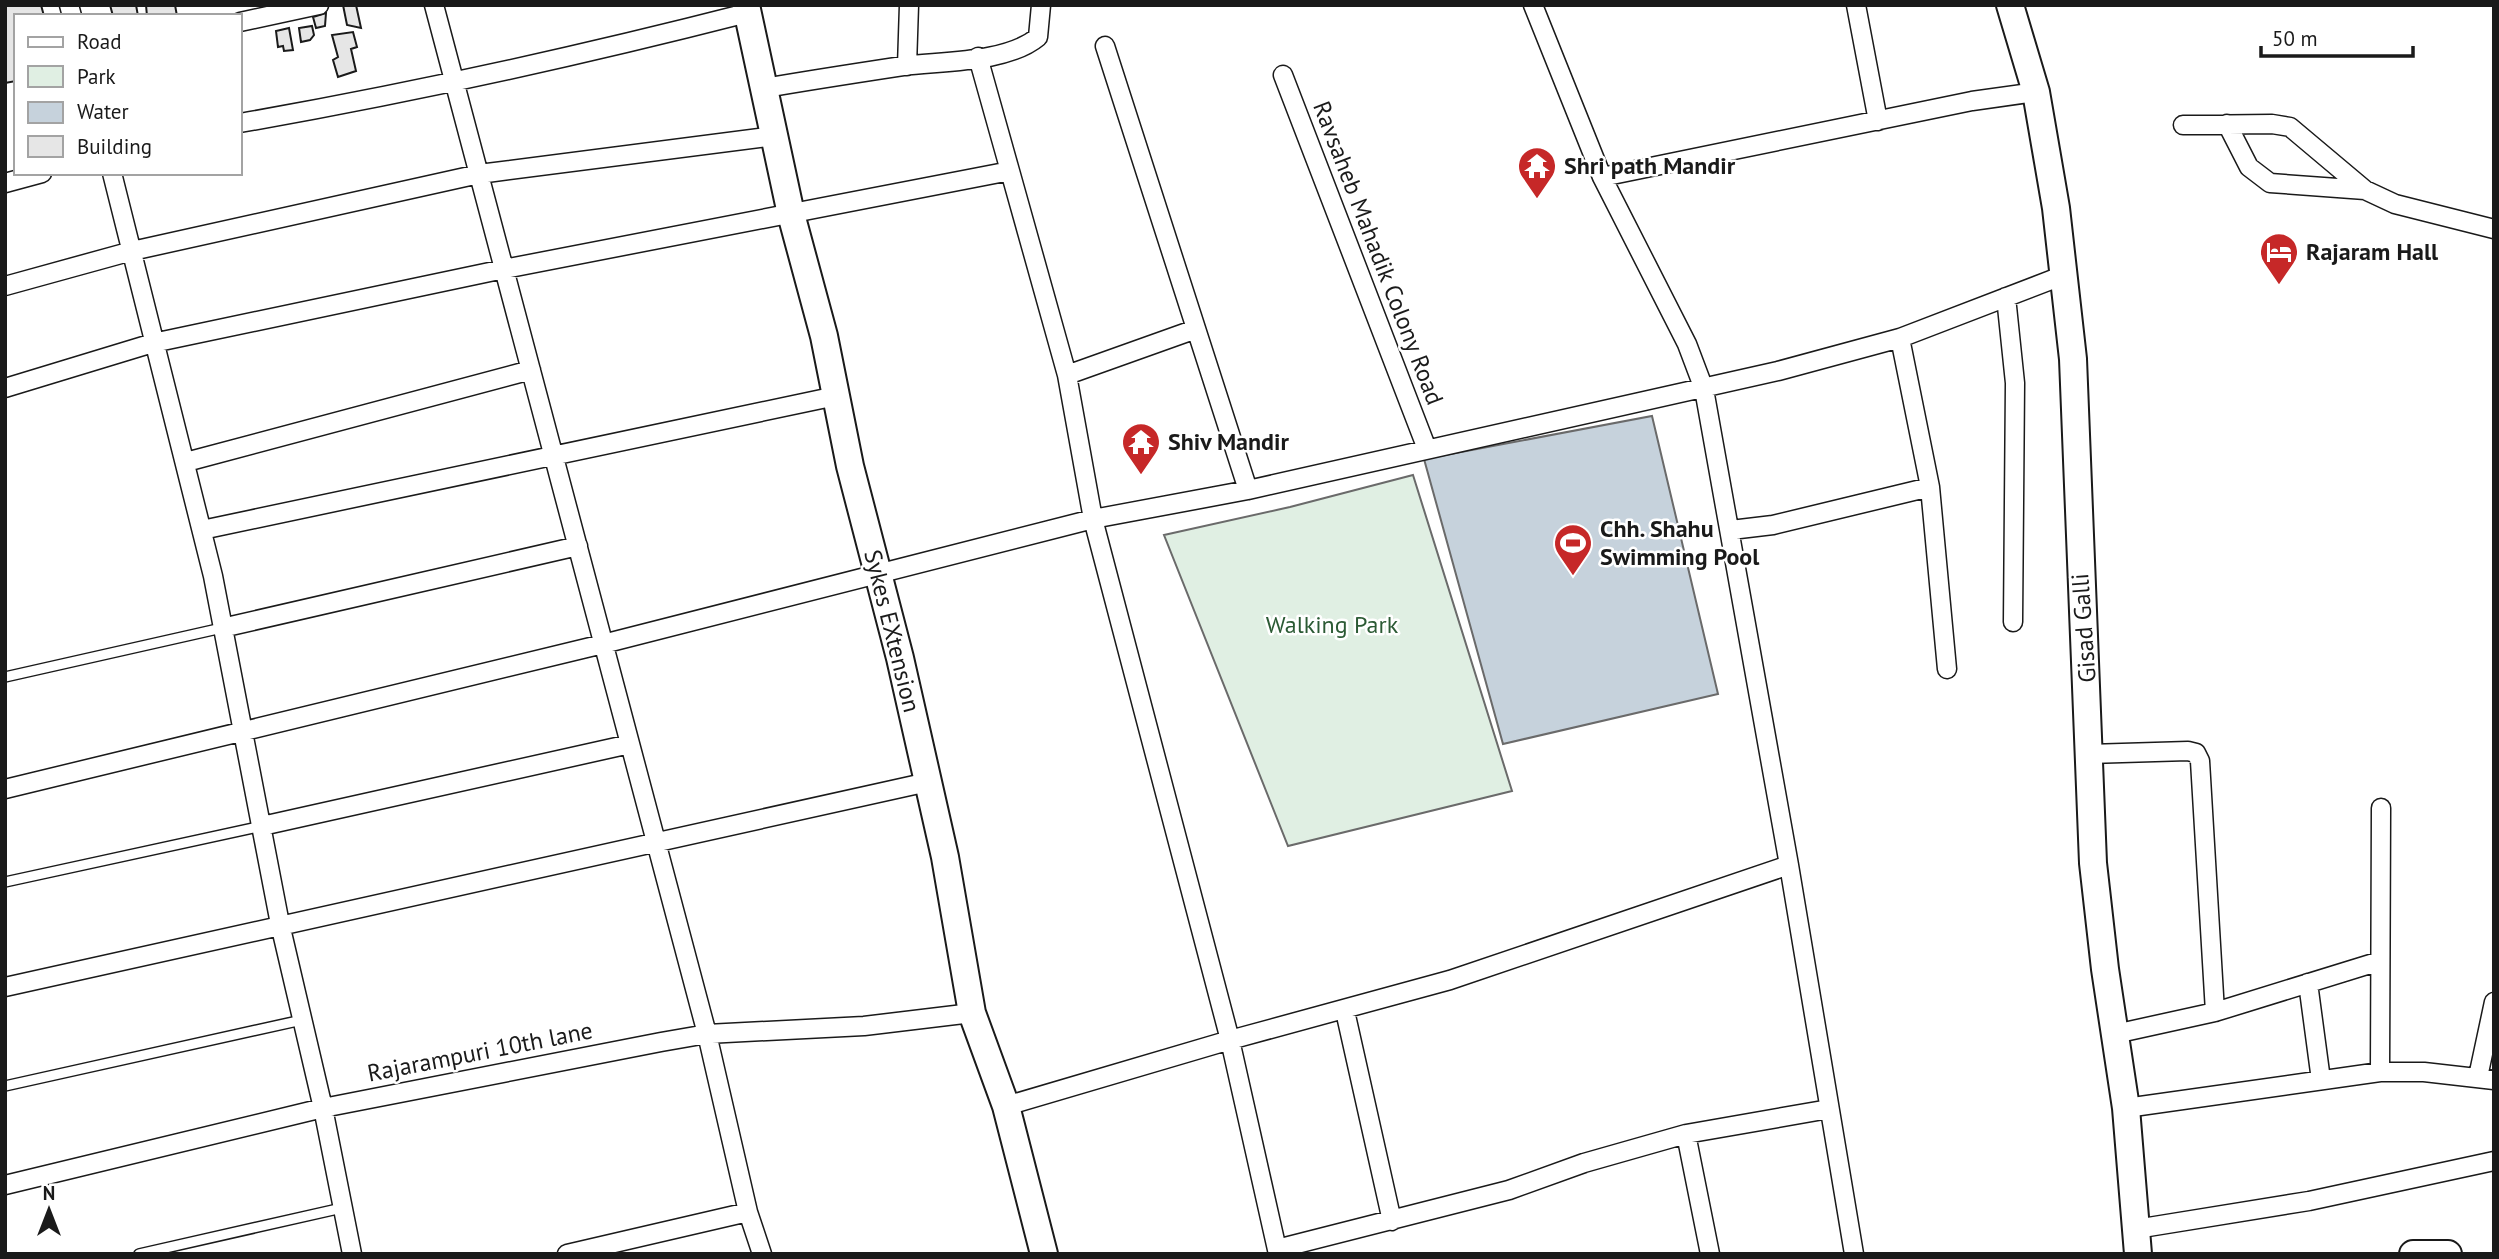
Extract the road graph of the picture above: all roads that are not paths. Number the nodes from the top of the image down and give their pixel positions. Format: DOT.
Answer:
graph roads {
  1 [pos="320,5"];
  2 [pos="434,5"];
  3 [pos="909,5"];
  4 [pos="1041,5"];
  5 [pos="1533,5"];
  6 [pos="1856,5"];
  7 [pos="2010,5"];
  8 [pos="746,9"];
  9 [pos="242,22"];
  10 [pos="1105,46"];
  11 [pos="978,57"];
  12 [pos="907,65"];
  13 [pos="1283,75"];
  14 [pos="455,83"];
  15 [pos="765,88"];
  16 [pos="2036,92"];
  17 [pos="1878,121"];
  18 [pos="242,123"];
  19 [pos="2227,124"];
  20 [pos="2183,125"];
  21 [pos="775,136"];
  22 [pos="1010,171"];
  23 [pos="479,174"];
  24 [pos="35,175"];
  25 [pos="113,175"];
  26 [pos="1602,177"];
  27 [pos="5,183"];
  28 [pos="2365,190"];
  29 [pos="791,214"];
  30 [pos="2494,229"];
  31 [pos="132,251"];
  32 [pos="505,269"];
  33 [pos="2064,275"];
  34 [pos="5,286"];
  35 [pos="2006,297"];
  36 [pos="1196,328"];
  37 [pos="1900,338"];
  38 [pos="153,343"];
  39 [pos="531,370"];
  40 [pos="1067,375"];
  41 [pos="5,388"];
  42 [pos="1704,389"];
  43 [pos="836,396"];
  44 [pos="1427,449"];
  45 [pos="554,456"];
  46 [pos="186,462"];
  47 [pos="1930,487"];
  48 [pos="1248,490"];
  49 [pos="1093,519"];
  50 [pos="202,530"];
  51 [pos="1731,530"];
  52 [pos="578,546"];
  53 [pos="878,574"];
  54 [pos="2013,622"];
  55 [pos="222,628"];
  56 [pos="603,643"];
  57 [pos="1947,669"];
  58 [pos="5,677"];
  59 [pos="241,730"];
  60 [pos="630,744"];
  61 [pos="2090,754"];
  62 [pos="928,782"];
  63 [pos="5,789"];
  64 [pos="2381,808"];
  65 [pos="262,826"];
  66 [pos="656,842"];
  67 [pos="1789,865"];
  68 [pos="5,882"];
  69 [pos="280,924"];
  70 [pos="2380,961"];
  71 [pos="2308,983"];
  72 [pos="5,987"];
  73 [pos="2494,1002"];
  74 [pos="1345,1011"];
  75 [pos="2215,1012"];
  76 [pos="972,1013"];
  77 [pos="302,1020"];
  78 [pos="706,1034"];
  79 [pos="2115,1034"];
  80 [pos="1230,1040"];
  81 [pos="2379,1072"];
  82 [pos="2486,1078"];
  83 [pos="2321,1080"];
  84 [pos="5,1086"];
  85 [pos="1006,1106"];
  86 [pos="323,1108"];
  87 [pos="2126,1108"];
  88 [pos="1829,1109"];
  89 [pos="1686,1134"];
  90 [pos="2494,1161"];
  91 [pos="5,1185"];
  92 [pos="341,1208"];
  93 [pos="748,1212"];
  94 [pos="1392,1221"];
  95 [pos="2137,1241"];
  96 [pos="1278,1251"];
  97 [pos="139,1254"];
  98 [pos="352,1254"];
  99 [pos="567,1254"];
  100 [pos="762,1254"];
  101 [pos="1044,1254"];
  102 [pos="1710,1254"];
  103 [pos="1854,1254"];
  104 [pos="2413,1254"];
  105 [pos="2448,1254"];
  1 -- 9 [label="street"];
  2 -- 14 [label="street"];
  3 -- 12 [label="street"];
  4 -- 11 [label="street"];
  5 -- 26 [label="street"];
  6 -- 17 [label="street"];
  7 -- 16 [label="street, Gisad Galli"];
  8 -- 14 [label="street"];
  8 -- 15 [label="street, Sykes EXtension"];
  10 -- 36 [label="street"];
  11 -- 12 [label="street"];
  11 -- 22 [label="street"];
  12 -- 15 [label="street"];
  13 -- 44 [label="street, Ravsaheb Mahadik Colony Road"];
  14 -- 18 [label="street"];
  14 -- 23 [label="street"];
  15 -- 21 [label="street, Sykes EXtension"];
  16 -- 17 [label="street"];
  16 -- 33 [label="street, Gisad Galli"];
  17 -- 26 [label="street"];
  19 -- 20 [label="street"];
  19 -- 28 [label="street"];
  19 -- 28 [label="street"];
  21 -- 23 [label="street"];
  21 -- 29 [label="street, Sykes EXtension"];
  22 -- 29 [label="street"];
  22 -- 40 [label="street"];
  23 -- 31 [label="street"];
  23 -- 32 [label="street"];
  24 -- 27 [label="street"];
  25 -- 31 [label="street"];
  26 -- 42 [label="street"];
  28 -- 30 [label="street"];
  29 -- 32 [label="street"];
  29 -- 43 [label="street, Sykes EXtension"];
  31 -- 34 [label="street"];
  31 -- 38 [label="street"];
  32 -- 38 [label="street"];
  32 -- 39 [label="street"];
  33 -- 35 [label="street"];
  33 -- 61 [label="street, Gisad Galli"];
  35 -- 37 [label="street"];
  35 -- 54 [label="street"];
  36 -- 40 [label="street"];
  36 -- 48 [label="street"];
  37 -- 42 [label="street"];
  37 -- 47 [label="street"];
  38 -- 41 [label="street"];
  38 -- 46 [label="street"];
  39 -- 45 [label="street"];
  39 -- 46 [label="street"];
  40 -- 49 [label="street"];
  42 -- 44 [label="street"];
  42 -- 51 [label="street"];
  43 -- 45 [label="street"];
  43 -- 53 [label="street, Sykes EXtension"];
  44 -- 48 [label="street"];
  45 -- 50 [label="street"];
  45 -- 52 [label="street"];
  46 -- 50 [label="street"];
  47 -- 51 [label="street"];
  47 -- 57 [label="street"];
  48 -- 49 [label="street"];
  49 -- 53 [label="street"];
  49 -- 80 [label="street"];
  50 -- 55 [label="street"];
  51 -- 67 [label="street"];
  52 -- 55 [label="street"];
  52 -- 56 [label="street"];
  53 -- 56 [label="street"];
  53 -- 62 [label="street, Sykes EXtension"];
  55 -- 58 [label="lane"];
  55 -- 59 [label="street"];
  56 -- 59 [label="street"];
  56 -- 60 [label="street"];
  59 -- 63 [label="street"];
  59 -- 65 [label="street"];
  60 -- 65 [label="street"];
  60 -- 66 [label="street"];
  61 -- 75 [label="street"];
  61 -- 79 [label="street, Gisad Galli"];
  62 -- 66 [label="street"];
  62 -- 76 [label="street, Sykes EXtension"];
  64 -- 70 [label="street"];
  65 -- 68 [label="lane"];
  65 -- 69 [label="street"];
  66 -- 69 [label="street"];
  66 -- 78 [label="street"];
  67 -- 74 [label="street"];
  67 -- 88 [label="street"];
  69 -- 72 [label="street"];
  69 -- 77 [label="street"];
  70 -- 71 [label="street"];
  70 -- 81 [label="street"];
  71 -- 75 [label="street"];
  71 -- 83 [label="street"];
  73 -- 82 [label="street"];
  74 -- 80 [label="street"];
  74 -- 94 [label="street"];
  75 -- 79 [label="street"];
  76 -- 78 [label="street, Rajarampuri 10th lane"];
  76 -- 85 [label="street, Sykes EXtension"];
  77 -- 84 [label="lane"];
  77 -- 86 [label="street"];
  78 -- 86 [label="street, Rajarampuri 10th lane"];
  78 -- 93 [label="street"];
  79 -- 87 [label="street, Gisad Galli"];
  80 -- 85 [label="street"];
  80 -- 96 [label="street"];
  81 -- 82 [label="street"];
  81 -- 83 [label="street"];
  83 -- 87 [label="street"];
  85 -- 101 [label="street, Sykes EXtension"];
  86 -- 91 [label="street, Rajarampuri 10th lane"];
  86 -- 92 [label="street"];
  87 -- 95 [label="street, Gisad Galli"];
  88 -- 89 [label="street"];
  88 -- 103 [label="street"];
  89 -- 94 [label="street"];
  89 -- 102 [label="street"];
  90 -- 95 [label="street"];
  92 -- 97 [label="lane"];
  92 -- 98 [label="street"];
  93 -- 99 [label="street"];
  93 -- 100 [label="street"];
  94 -- 96 [label="street"];
  104 -- 105 [label="street"];
}
